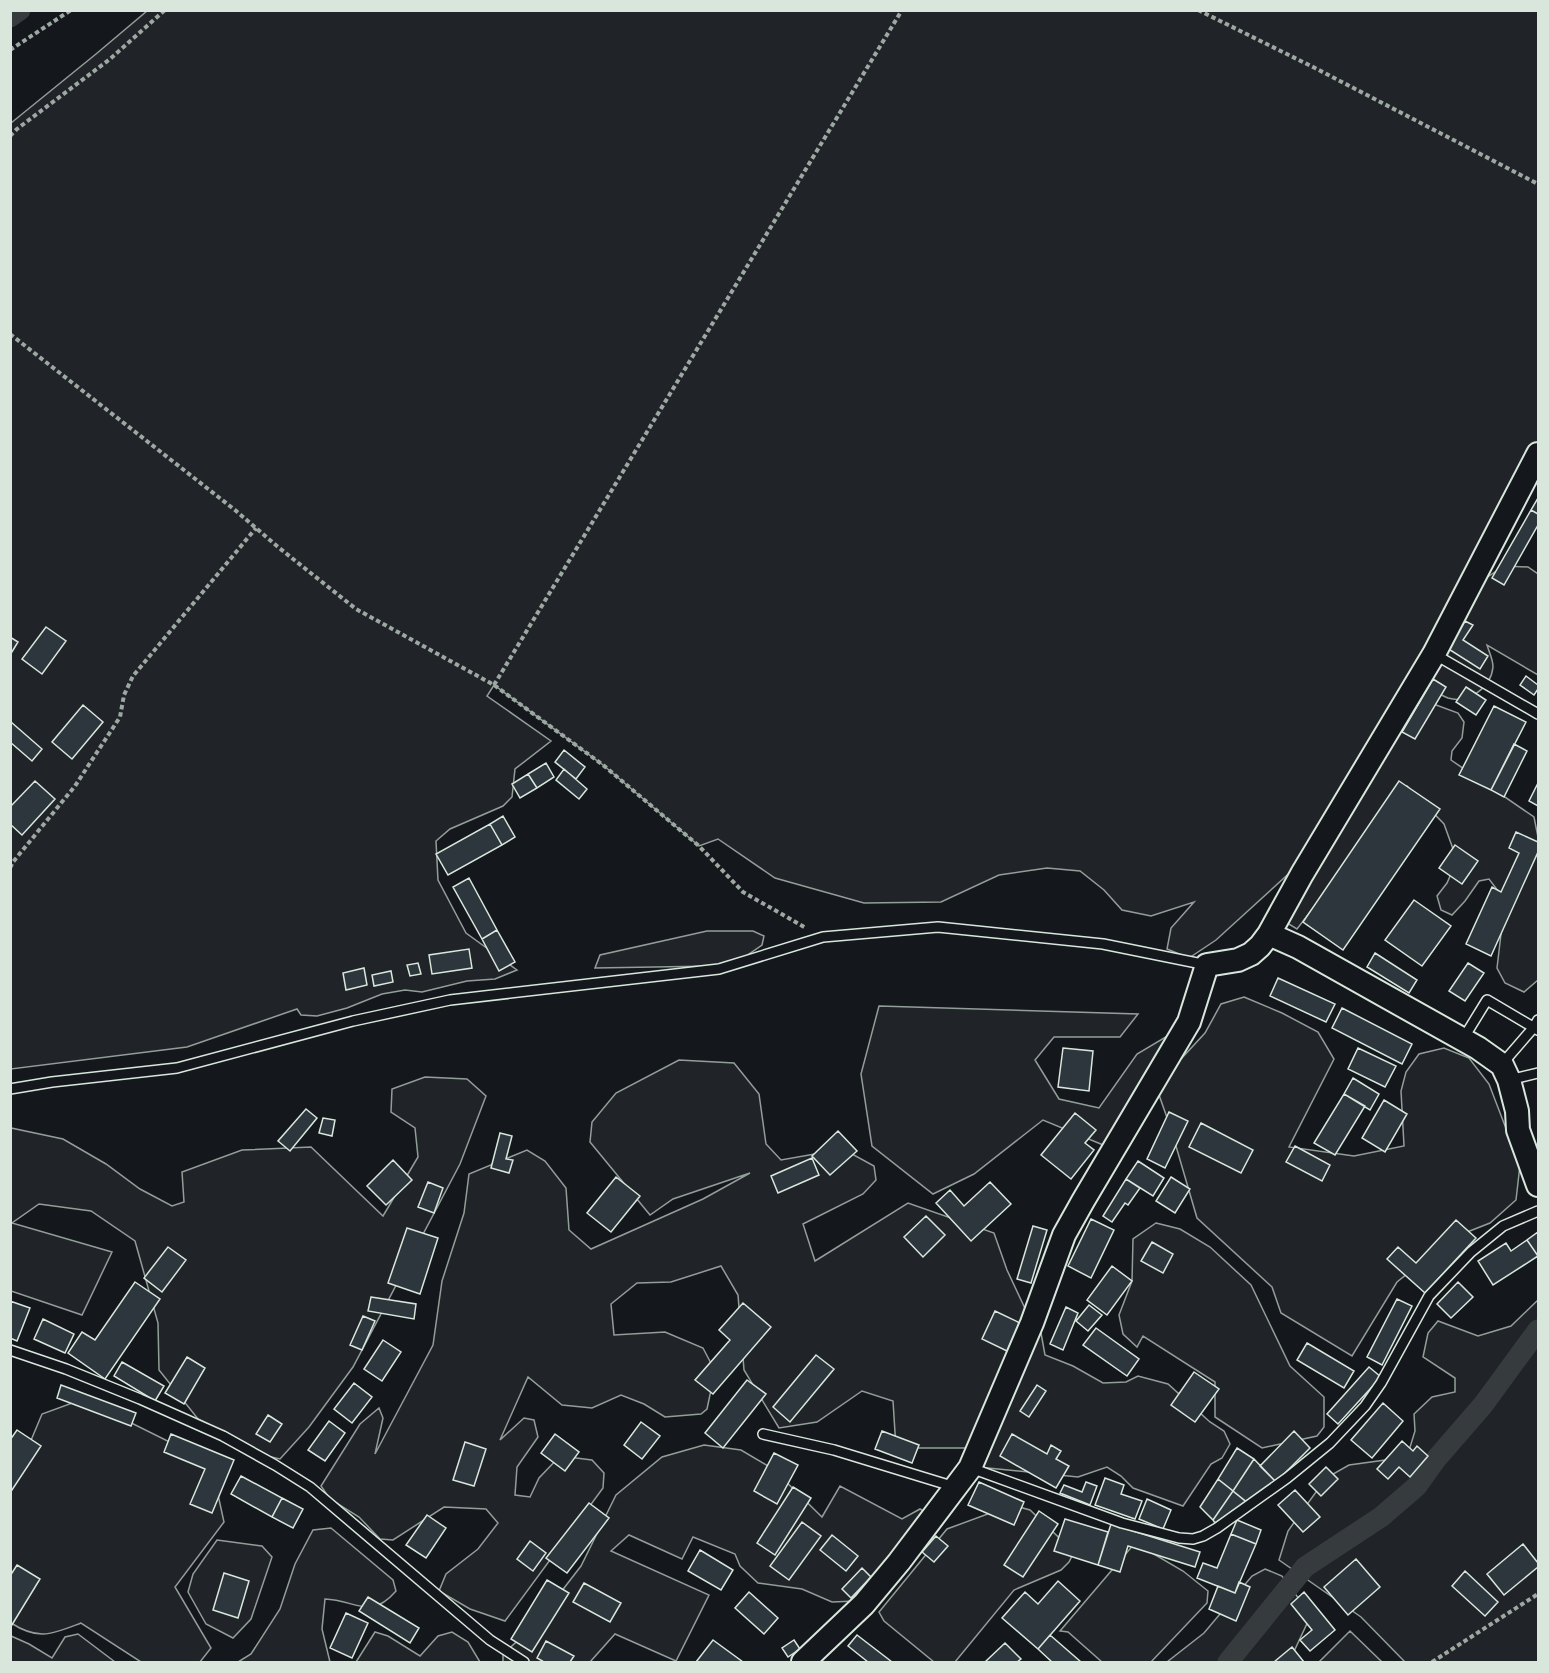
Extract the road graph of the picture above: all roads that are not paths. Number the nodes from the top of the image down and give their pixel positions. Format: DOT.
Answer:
graph roads {
  1 [pos="1539,454"];
  2 [pos="1434,654"];
  3 [pos="1539,714"];
  4 [pos="1269,934"];
  5 [pos="1207,965"];
  6 [pos="1537,1026"];
  7 [pos="1463,1040"];
  8 [pos="1506,1072"];
  9 [pos="1539,1073"];
  10 [pos="10,1089"];
  11 [pos="1539,1185"];
  12 [pos="1539,1211"];
  13 [pos="10,1350"];
  14 [pos="764,1434"];
  15 [pos="970,1468"];
  16 [pos="957,1487"];
  17 [pos="524,1662"];
  18 [pos="803,1662"];
  1 -- 2 [label="street"];
  2 -- 3 [label="lane"];
  2 -- 4 [label="street"];
  4 -- 5 [label="street"];
  4 -- 7 [label="street"];
  5 -- 10 [label="lane"];
  5 -- 15 [label="street"];
  6 -- 7 [label="lane"];
  6 -- 8 [label="lane"];
  7 -- 8 [label="street"];
  8 -- 9 [label="lane"];
  8 -- 11 [label="street"];
  12 -- 15 [label="lane"];
  13 -- 17 [label="lane"];
  14 -- 16 [label="lane"];
  15 -- 16 [label="street"];
  16 -- 18 [label="street"];
}
